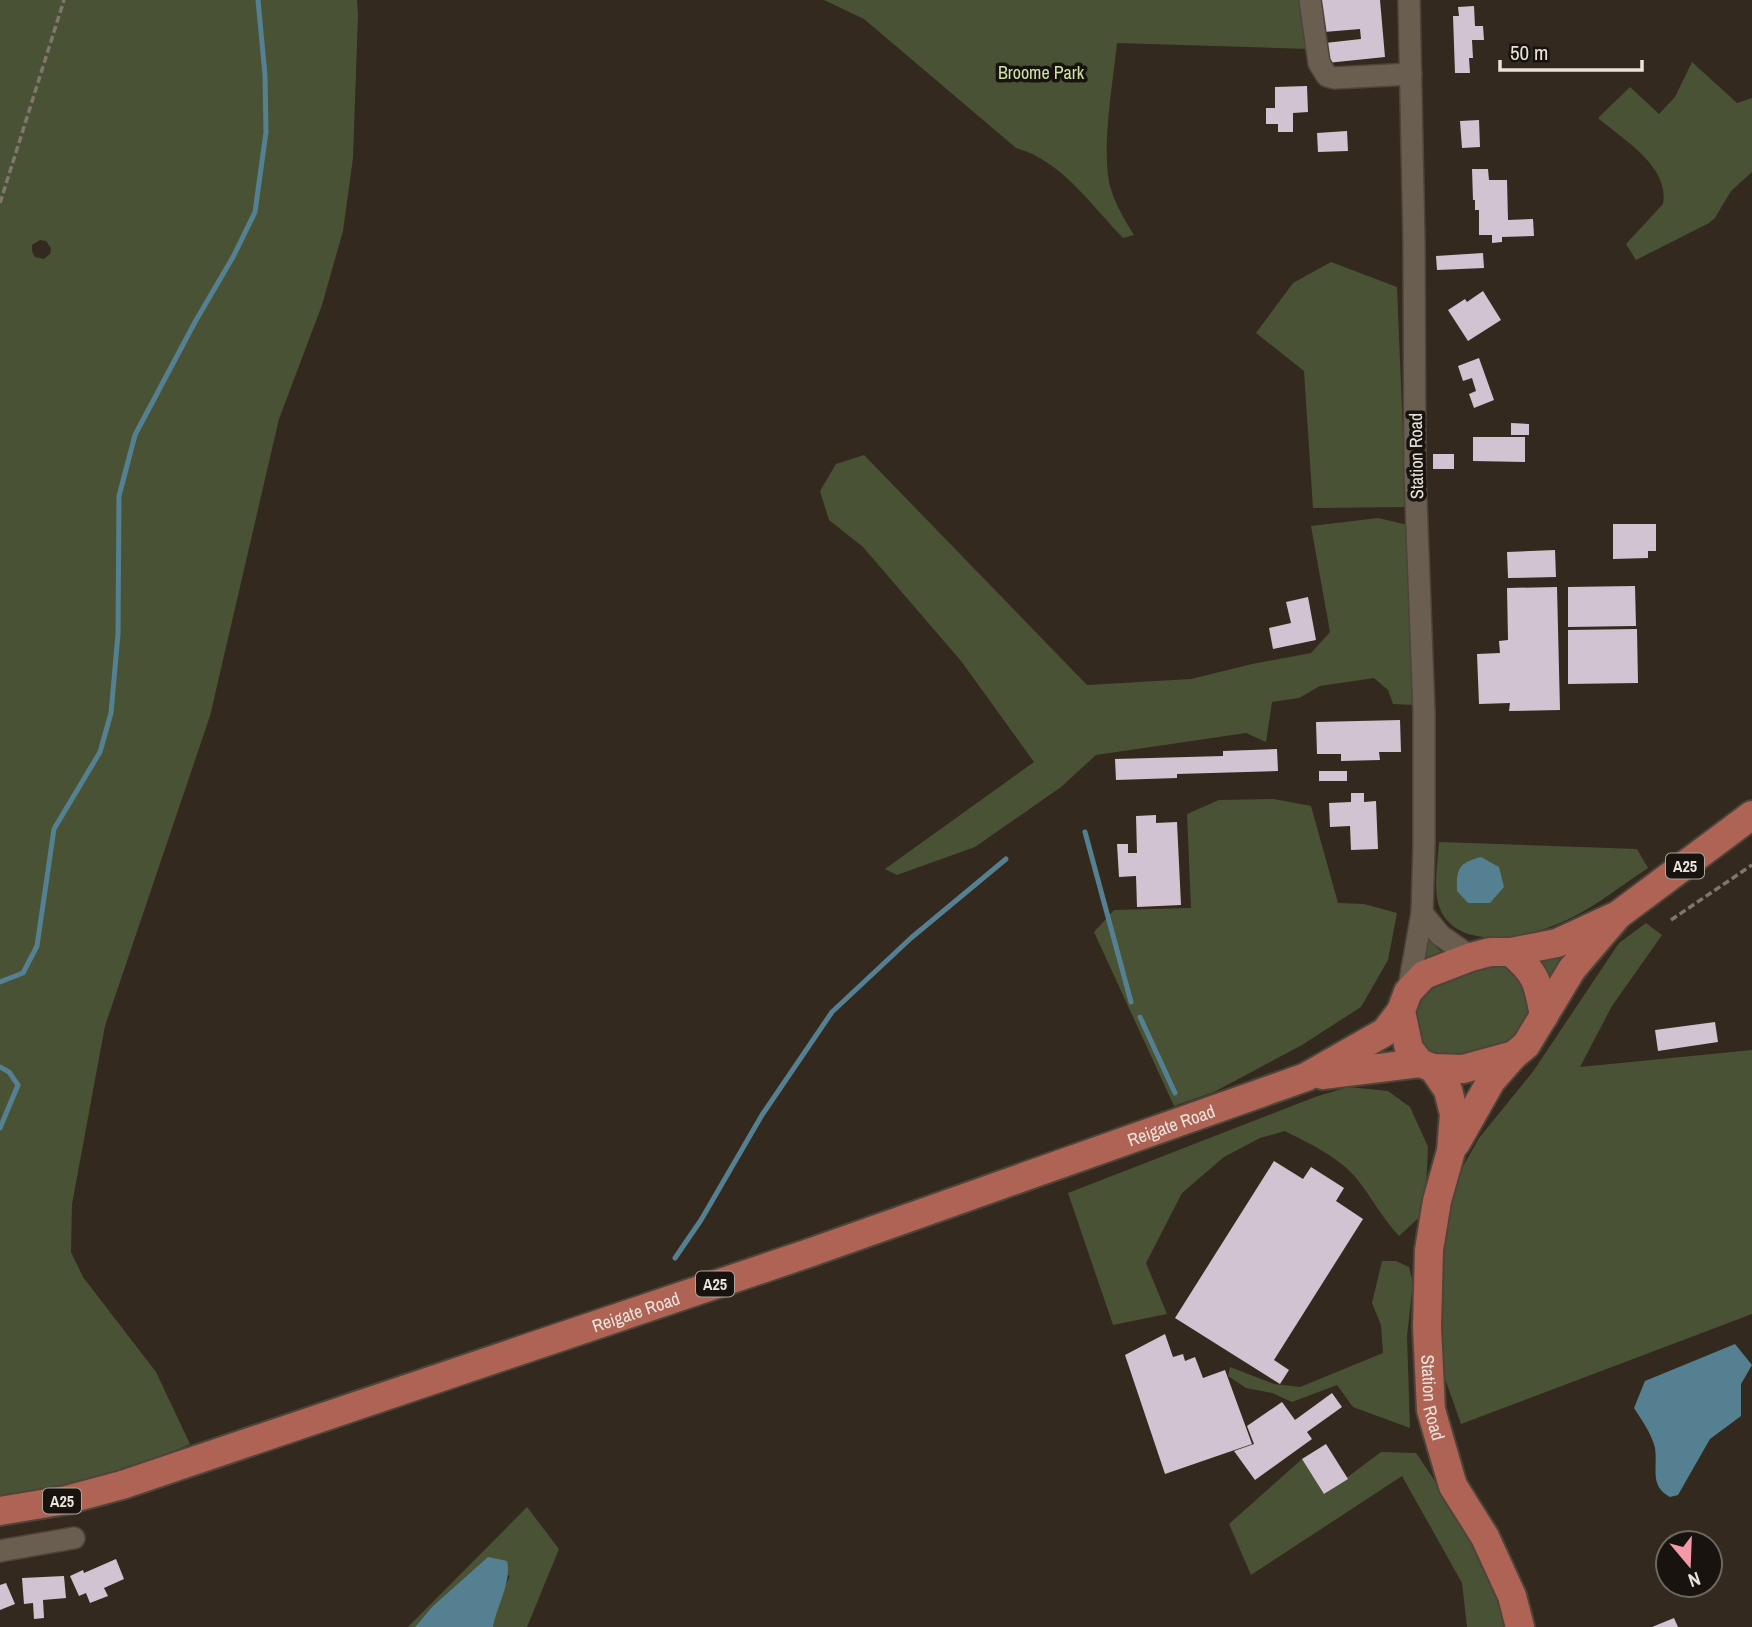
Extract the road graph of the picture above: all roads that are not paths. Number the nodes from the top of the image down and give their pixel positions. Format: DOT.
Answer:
graph roads {
  1 [pos="1310,0"];
  2 [pos="1409,0"];
  3 [pos="1411,74"];
  4 [pos="1752,815"];
  5 [pos="1422,913"];
  6 [pos="1618,915"];
  7 [pos="1511,952"];
  8 [pos="1471,957"];
  9 [pos="1404,1002"];
  10 [pos="1544,1016"];
  11 [pos="1514,1055"];
  12 [pos="1427,1066"];
  13 [pos="1306,1077"];
  14 [pos="1451,1152"];
  15 [pos="0,1511"];
  16 [pos="74,1538"];
  17 [pos="0,1551"];
  18 [pos="1520,1627"];
  1 -- 3 [label="street"];
  2 -- 3 [label="street, Station Road"];
  3 -- 5 [label="street, Station Road"];
  4 -- 6 [label="main road, A25"];
  5 -- 8 [label="street"];
  5 -- 9 [label="street, Station Road"];
  6 -- 7 [label="main road, A25"];
  6 -- 10 [label="main road, A25"];
  7 -- 8 [label="main road"];
  7 -- 10 [label="main road"];
  8 -- 9 [label="main road"];
  9 -- 12 [label="main road"];
  9 -- 13 [label="main road, Reigate Road / A25"];
  10 -- 11 [label="main road"];
  11 -- 12 [label="main road"];
  11 -- 14 [label="main road, Station Road"];
  12 -- 13 [label="main road, Reigate Road / A25"];
  12 -- 14 [label="main road, Station Road"];
  13 -- 15 [label="main road, Reigate Road / A25"];
  14 -- 18 [label="main road, Station Road"];
  16 -- 17 [label="street"];
}
